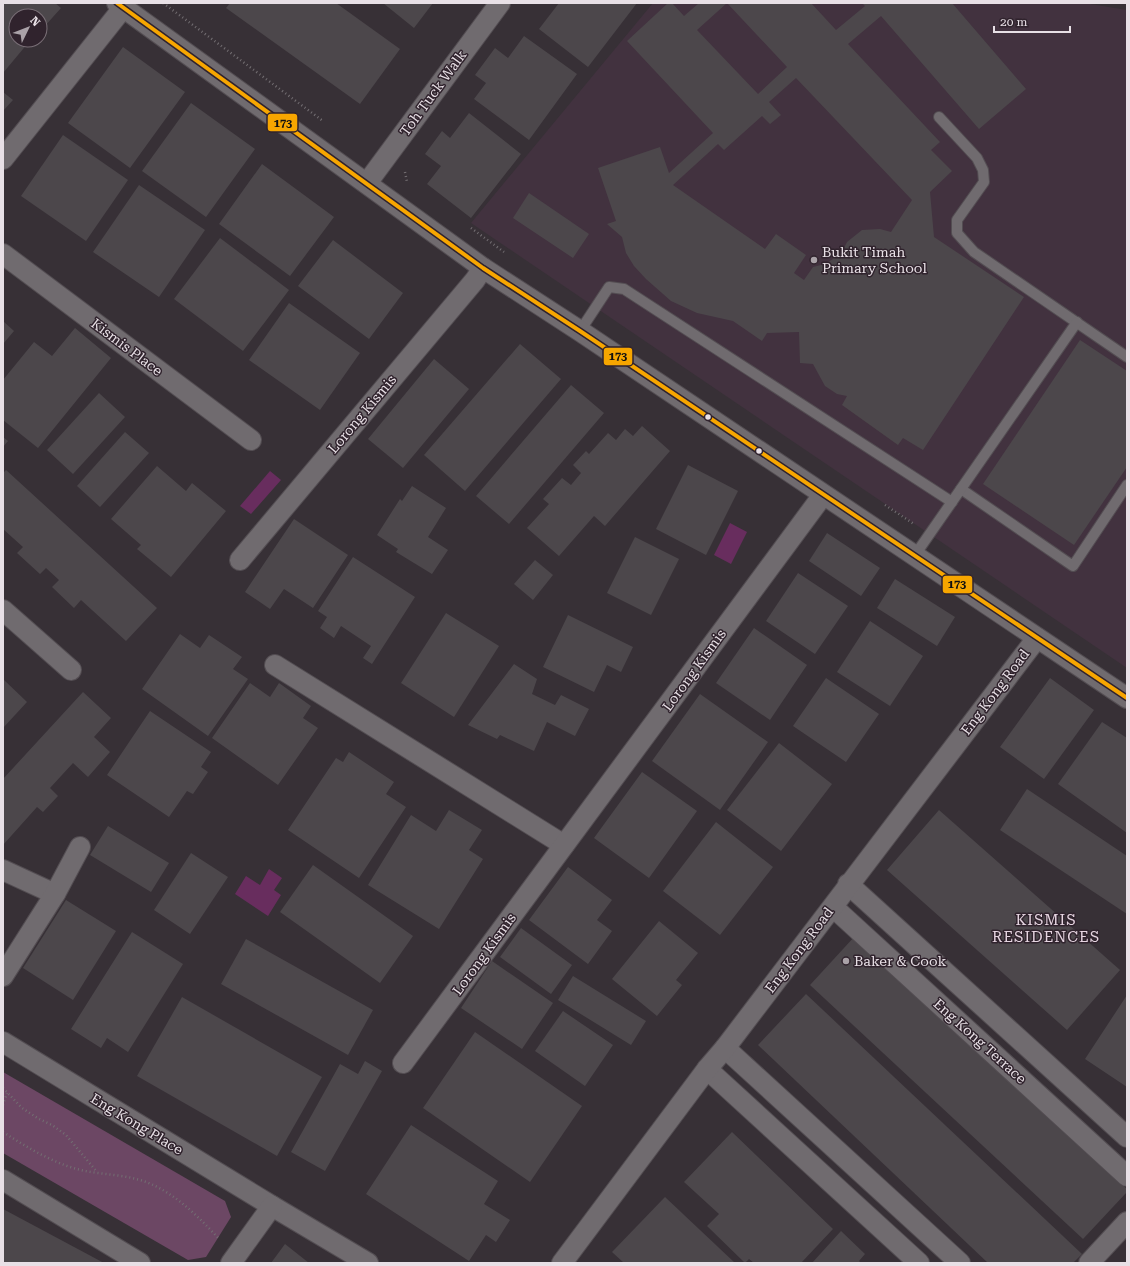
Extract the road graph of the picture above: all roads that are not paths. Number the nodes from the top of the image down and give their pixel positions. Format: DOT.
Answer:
graph roads {
  1 [pos="500,3"];
  2 [pos="120,5"];
  3 [pos="939,117"];
  4 [pos="3,159"];
  5 [pos="366,183"];
  6 [pos="3,254"];
  7 [pos="483,268"];
  8 [pos="1076,322"];
  9 [pos="580,331"];
  10 [pos="1127,357"];
  11 [pos="251,440"];
  12 [pos="1127,486"];
  13 [pos="961,488"];
  14 [pos="823,495"];
  15 [pos="952,502"];
  16 [pos="915,555"];
  17 [pos="240,560"];
  18 [pos="3,610"];
  19 [pos="1037,638"];
  20 [pos="275,665"];
  21 [pos="71,670"];
  22 [pos="1127,698"];
  23 [pos="564,845"];
  24 [pos="80,848"];
  25 [pos="3,870"];
  26 [pos="848,884"];
  27 [pos="56,894"];
  28 [pos="832,907"];
  29 [pos="3,976"];
  30 [pos="3,1042"];
  31 [pos="725,1048"];
  32 [pos="403,1063"];
  33 [pos="707,1069"];
  34 [pos="1127,1136"];
  35 [pos="1127,1176"];
  36 [pos="3,1180"];
  37 [pos="272,1206"];
  38 [pos="1127,1222"];
  39 [pos="565,1262"];
  40 [pos="140,1263"];
  41 [pos="231,1263"];
  42 [pos="368,1263"];
  43 [pos="919,1263"];
  44 [pos="960,1263"];
  45 [pos="1089,1263"];
  1 -- 5 [label="street, Toh Tuck Walk"];
  2 -- 4 [label="street"];
  2 -- 5 [label="street"];
  3 -- 8 [label="lane"];
  5 -- 7 [label="street"];
  6 -- 11 [label="street, Kismis Place"];
  7 -- 9 [label="street"];
  7 -- 17 [label="street, Lorong Kismis"];
  8 -- 10 [label="lane"];
  8 -- 13 [label="lane"];
  9 -- 14 [label="street"];
  9 -- 15 [label="lane"];
  12 -- 13 [label="lane"];
  13 -- 15 [label="lane"];
  14 -- 16 [label="street"];
  14 -- 23 [label="street, Lorong Kismis"];
  15 -- 16 [label="lane"];
  16 -- 19 [label="street"];
  18 -- 21 [label="street"];
  19 -- 22 [label="street"];
  19 -- 26 [label="street, Eng Kong Road"];
  20 -- 23 [label="street"];
  23 -- 32 [label="street, Lorong Kismis"];
  24 -- 27 [label="street"];
  25 -- 27 [label="street"];
  26 -- 28 [label="street, Eng Kong Road"];
  26 -- 34 [label="street, Eng Kong Terrace"];
  27 -- 29 [label="street"];
  28 -- 31 [label="street, Eng Kong Road"];
  28 -- 35 [label="street, Eng Kong Terrace"];
  30 -- 37 [label="street, Eng Kong Place"];
  31 -- 33 [label="street, Eng Kong Road"];
  31 -- 44 [label="street"];
  33 -- 39 [label="street, Eng Kong Road"];
  33 -- 43 [label="street"];
  36 -- 40 [label="street"];
  37 -- 41 [label="street"];
  37 -- 42 [label="street, Eng Kong Place"];
  38 -- 45 [label="street"];
}
